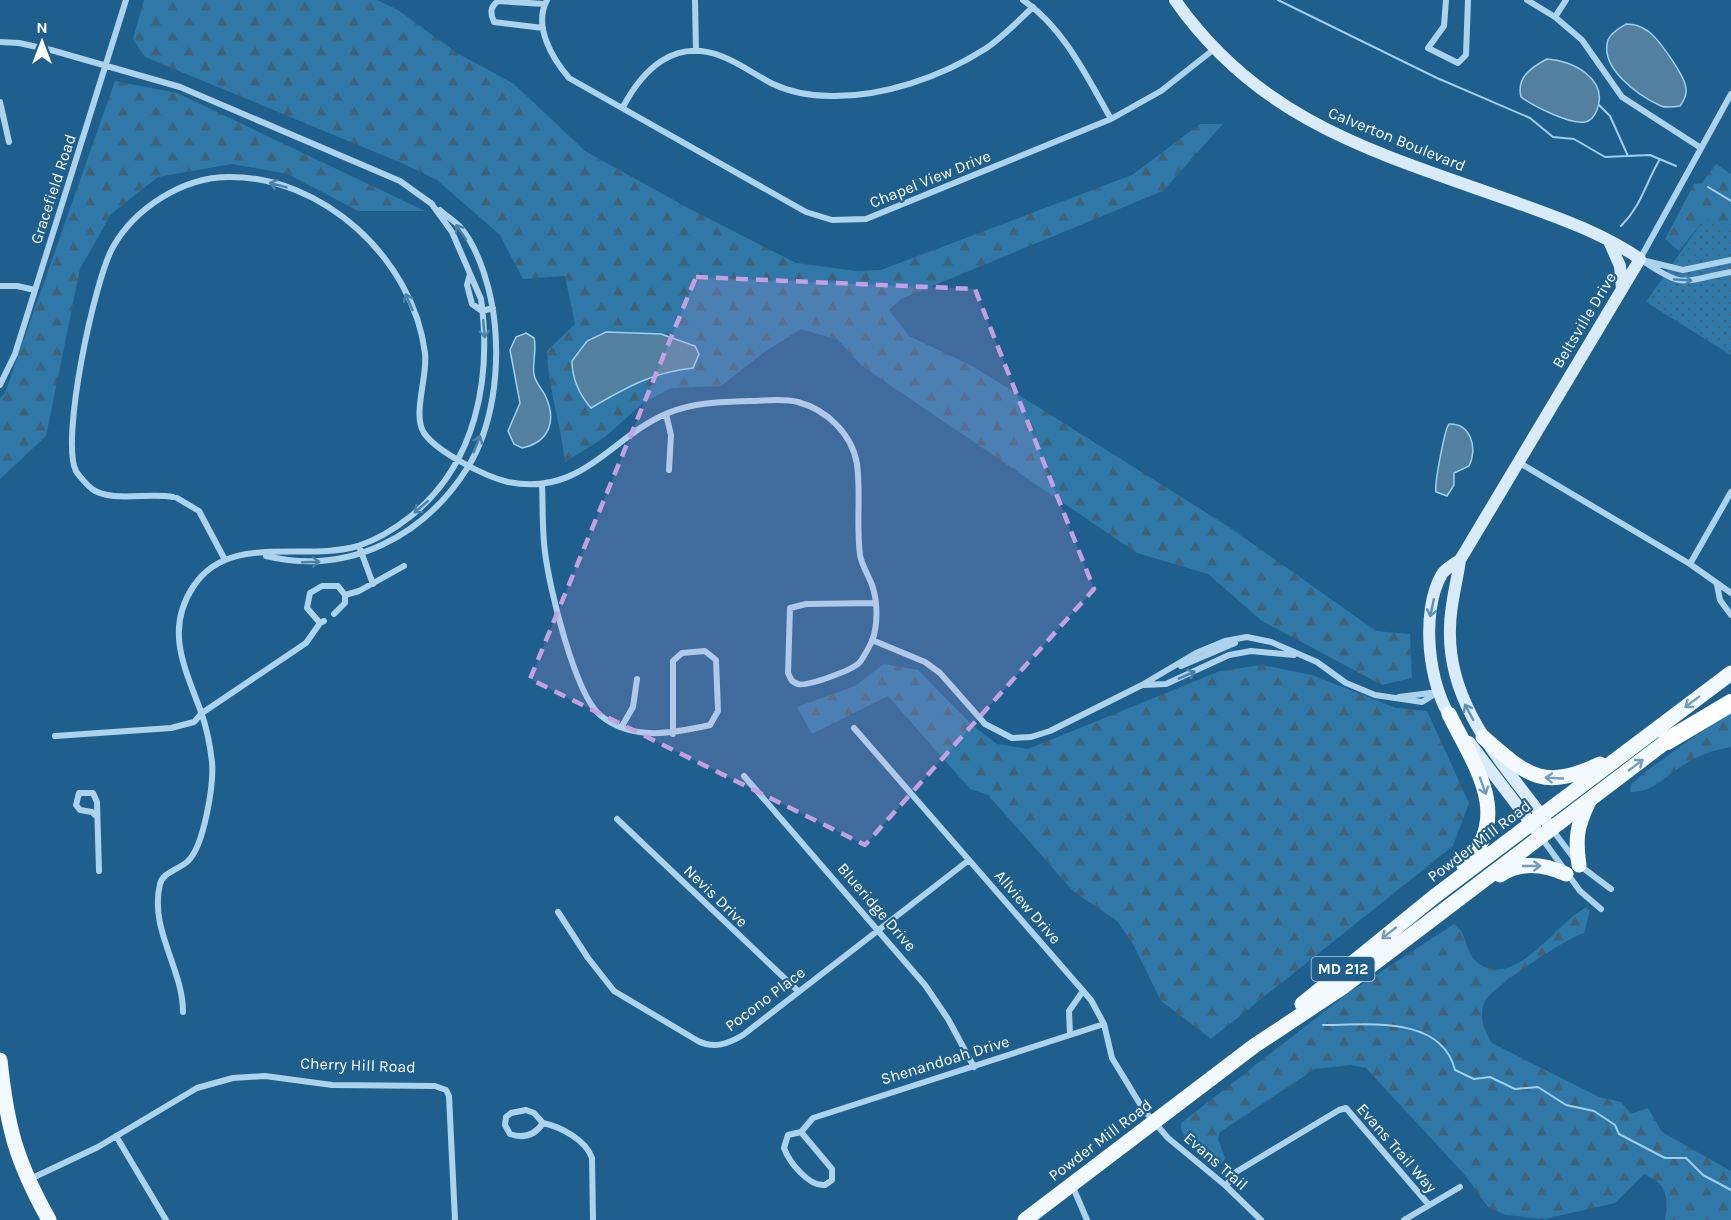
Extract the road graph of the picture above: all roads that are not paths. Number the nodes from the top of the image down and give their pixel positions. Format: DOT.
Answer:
graph roads {
  1 [pos="126,0"];
  2 [pos="695,0"];
  3 [pos="1023,0"];
  4 [pos="1175,0"];
  5 [pos="1446,0"];
  6 [pos="1468,0"];
  7 [pos="1527,0"];
  8 [pos="1566,0"];
  9 [pos="546,2"];
  10 [pos="1033,7"];
  11 [pos="1555,17"];
  12 [pos="543,28"];
  13 [pos="0,42"];
  14 [pos="1213,50"];
  15 [pos="696,51"];
  16 [pos="106,66"];
  17 [pos="1731,94"];
  18 [pos="0,102"];
  19 [pos="623,107"];
  20 [pos="2,116"];
  21 [pos="1111,119"];
  22 [pos="9,141"];
  23 [pos="1701,148"];
  24 [pos="431,203"];
  25 [pos="1610,241"];
  26 [pos="1640,259"];
  27 [pos="1731,260"];
  28 [pos="1717,263"];
  29 [pos="482,268"];
  30 [pos="1731,272"];
  31 [pos="470,273"];
  32 [pos="1719,274"];
  33 [pos="0,286"];
  34 [pos="1622,289"];
  35 [pos="35,290"];
  36 [pos="493,308"];
  37 [pos="482,311"];
  38 [pos="0,384"];
  39 [pos="666,414"];
  40 [pos="459,460"];
  41 [pos="1518,462"];
  42 [pos="469,465"];
  43 [pos="669,470"];
  44 [pos="543,484"];
  45 [pos="1731,492"];
  46 [pos="359,546"];
  47 [pos="254,553"];
  48 [pos="362,555"];
  49 [pos="224,558"];
  50 [pos="1460,560"];
  51 [pos="1690,564"];
  52 [pos="404,566"];
  53 [pos="373,584"];
  54 [pos="1717,585"];
  55 [pos="1731,593"];
  56 [pos="345,595"];
  57 [pos="876,603"];
  58 [pos="334,614"];
  59 [pos="1731,615"];
  60 [pos="872,640"];
  61 [pos="1226,643"];
  62 [pos="1229,656"];
  63 [pos="1306,657"];
  64 [pos="1731,673"];
  65 [pos="637,679"];
  66 [pos="1142,685"];
  67 [pos="1438,692"];
  68 [pos="1731,693"];
  69 [pos="1731,703"];
  70 [pos="202,713"];
  71 [pos="1449,714"];
  72 [pos="622,726"];
  73 [pos="854,728"];
  74 [pos="674,734"];
  75 [pos="55,736"];
  76 [pos="1483,737"];
  77 [pos="1667,741"];
  78 [pos="1628,751"];
  79 [pos="744,776"];
  80 [pos="1589,800"];
  81 [pos="98,817"];
  82 [pos="617,819"];
  83 [pos="1542,826"];
  84 [pos="969,860"];
  85 [pos="1579,865"];
  86 [pos="99,871"];
  87 [pos="1566,874"];
  88 [pos="1611,889"];
  89 [pos="1435,896"];
  90 [pos="1601,909"];
  91 [pos="1444,910"];
  92 [pos="558,912"];
  93 [pos="880,930"];
  94 [pos="798,991"];
  95 [pos="1083,991"];
  96 [pos="183,1012"];
  97 [pos="1104,1024"];
  98 [pos="1070,1035"];
  99 [pos="1254,1046"];
  100 [pos="0,1060"];
  101 [pos="974,1067"];
  102 [pos="1155,1121"];
  103 [pos="543,1123"];
  104 [pos="801,1132"];
  105 [pos="116,1136"];
  106 [pos="27,1180"];
  107 [pos="1072,1185"];
  108 [pos="1226,1186"];
  109 [pos="1460,1187"];
  110 [pos="1429,1205"];
  111 [pos="50,1220"];
  112 [pos="165,1220"];
  113 [pos="455,1220"];
  114 [pos="593,1220"];
  115 [pos="1025,1220"];
  116 [pos="1087,1220"];
  117 [pos="1261,1220"];
  118 [pos="1404,1220"];
  1 -- 16 [label="street, Gracefield Road"];
  2 -- 15 [label="street"];
  3 -- 10 [label="street"];
  4 -- 14 [label="street, Calverton Boulevard"];
  5 -- 6 [label="street"];
  7 -- 11 [label="street"];
  8 -- 11 [label="street"];
  9 -- 12 [label="street, Chapel View Drive"];
  9 -- 12 [label="street"];
  10 -- 15 [label="street"];
  10 -- 21 [label="street"];
  11 -- 23 [label="street"];
  12 -- 19 [label="street, Chapel View Drive"];
  13 -- 16 [label="street"];
  14 -- 21 [label="street, Chapel View Drive"];
  14 -- 25 [label="street, Calverton Boulevard"];
  15 -- 19 [label="street"];
  16 -- 24 [label="street"];
  16 -- 35 [label="street, Gracefield Road"];
  17 -- 23 [label="street, Beltsville Drive"];
  18 -- 20 [label="street"];
  19 -- 21 [label="street, Chapel View Drive"];
  20 -- 22 [label="street"];
  23 -- 26 [label="street, Beltsville Drive"];
  29 -- 24 [label="street, one-way"];
  24 -- 31 [label="street"];
  25 -- 26 [label="street, Calverton Boulevard"];
  25 -- 34 [label="street"];
  26 -- 28 [label="street"];
  26 -- 32 [label="street, one-way"];
  26 -- 34 [label="street, Beltsville Drive"];
  27 -- 28 [label="street"];
  28 -- 32 [label="street"];
  29 -- 31 [label="street"];
  29 -- 36 [label="street"];
  30 -- 32 [label="street"];
  31 -- 37 [label="street"];
  33 -- 35 [label="street"];
  34 -- 41 [label="street, Beltsville Drive"];
  35 -- 38 [label="street, Gracefield Road"];
  36 -- 37 [label="street"];
  42 -- 36 [label="street, one-way"];
  37 -- 40 [label="street, one-way"];
  39 -- 43 [label="street"];
  39 -- 44 [label="street"];
  39 -- 57 [label="street"];
  40 -- 42 [label="street"];
  40 -- 46 [label="street, one-way"];
  40 -- 49 [label="street, one-way"];
  41 -- 50 [label="street, Beltsville Drive"];
  41 -- 51 [label="street"];
  42 -- 44 [label="street"];
  42 -- 48 [label="street"];
  44 -- 72 [label="street"];
  45 -- 51 [label="street"];
  46 -- 47 [label="street"];
  46 -- 48 [label="street"];
  47 -- 48 [label="street, one-way"];
  47 -- 49 [label="street"];
  48 -- 53 [label="street"];
  49 -- 70 [label="street"];
  50 -- 67 [label="street, Beltsville Drive, one-way"];
  76 -- 50 [label="street, Beltsville Drive, one-way"];
  51 -- 54 [label="street"];
  52 -- 53 [label="street"];
  53 -- 56 [label="street"];
  54 -- 55 [label="street"];
  54 -- 59 [label="street"];
  56 -- 58 [label="street"];
  56 -- 70 [label="street"];
  57 -- 60 [label="street"];
  57 -- 60 [label="street"];
  60 -- 66 [label="street"];
  61 -- 62 [label="street"];
  61 -- 63 [label="street"];
  61 -- 66 [label="street"];
  62 -- 63 [label="street"];
  66 -- 62 [label="street, one-way"];
  63 -- 67 [label="street"];
  64 -- 78 [label="main road, Powder Mill Road / MD 212, one-way"];
  65 -- 72 [label="street"];
  67 -- 71 [label="street, Beltsville Drive"];
  68 -- 77 [label="main road, Powder Mill Road / MD 212"];
  69 -- 77 [label="highway"];
  70 -- 75 [label="street"];
  70 -- 96 [label="street"];
  71 -- 83 [label="street, Beltsville Drive"];
  71 -- 89 [label="main road, one-way"];
  72 -- 74 [label="street"];
  73 -- 84 [label="street, Allview Drive"];
  74 -- 74 [label="street"];
  78 -- 76 [label="main road, one-way"];
  76 -- 83 [label="street, Beltsville Drive"];
  80 -- 77 [label="main road, Powder Mill Road / MD 212, one-way"];
  78 -- 83 [label="main road, Powder Mill Road / MD 212"];
  79 -- 93 [label="street, Blueridge Drive"];
  80 -- 83 [label="main road, Powder Mill Road / MD 212"];
  80 -- 85 [label="main road"];
  81 -- 81 [label="street"];
  81 -- 86 [label="street"];
  82 -- 94 [label="street, Nevis Drive"];
  83 -- 85 [label="street"];
  83 -- 87 [label="street"];
  83 -- 89 [label="main road, Powder Mill Road / MD 212"];
  83 -- 91 [label="main road, Powder Mill Road / MD 212"];
  84 -- 93 [label="street, Pocono Place"];
  84 -- 95 [label="street, Allview Drive"];
  85 -- 88 [label="street"];
  87 -- 90 [label="street"];
  91 -- 87 [label="main road, one-way"];
  89 -- 99 [label="main road, Powder Mill Road / MD 212, one-way"];
  91 -- 99 [label="main road, Powder Mill Road / MD 212"];
  92 -- 94 [label="street, Pocono Place"];
  93 -- 94 [label="street, Pocono Place"];
  93 -- 101 [label="street, Blueridge Drive"];
  95 -- 97 [label="street, Allview Drive"];
  95 -- 98 [label="street"];
  97 -- 98 [label="street, Shenandoah Drive"];
  97 -- 102 [label="street, Allview Drive"];
  98 -- 101 [label="street, Shenandoah Drive"];
  99 -- 102 [label="main road, Powder Mill Road / MD 212"];
  100 -- 106 [label="main road"];
  101 -- 104 [label="street, Shenandoah Drive"];
  102 -- 107 [label="main road, Powder Mill Road / MD 212"];
  102 -- 108 [label="street, Evans Trail"];
  103 -- 103 [label="street"];
  103 -- 114 [label="street"];
  104 -- 104 [label="street, Shenandoah Drive"];
  105 -- 106 [label="street, Cherry Hill Road"];
  105 -- 112 [label="street"];
  105 -- 113 [label="street, Cherry Hill Road"];
  106 -- 111 [label="main road"];
  107 -- 115 [label="main road, Powder Mill Road / MD 212"];
  107 -- 116 [label="street"];
  108 -- 110 [label="street, Evans Trail Way"];
  108 -- 117 [label="street, Evans Trail"];
  109 -- 110 [label="street"];
  110 -- 118 [label="street"];
}
